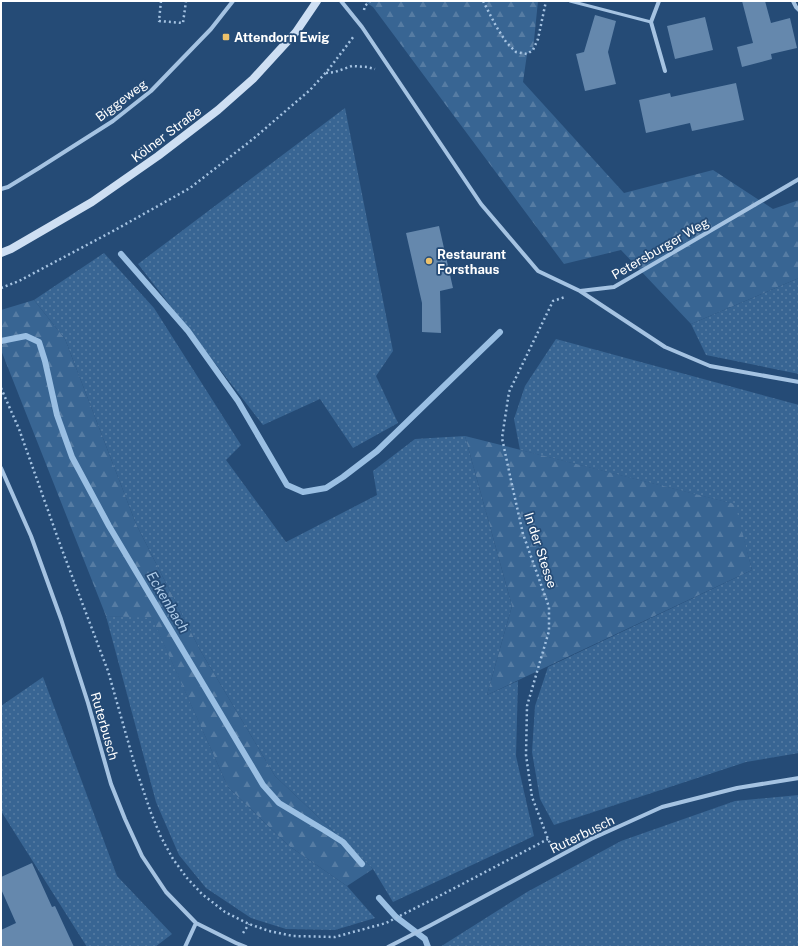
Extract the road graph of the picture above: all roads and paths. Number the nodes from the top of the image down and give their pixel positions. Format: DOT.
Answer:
graph roads {
  1 [pos="161,1"];
  2 [pos="186,1"];
  3 [pos="233,1"];
  4 [pos="316,1"];
  5 [pos="341,1"];
  6 [pos="483,1"];
  7 [pos="546,1"];
  8 [pos="570,1"];
  9 [pos="659,1"];
  10 [pos="792,1"];
  11 [pos="799,10"];
  12 [pos="651,22"];
  13 [pos="362,27"];
  14 [pos="665,71"];
  15 [pos="325,73"];
  16 [pos="395,76"];
  17 [pos="799,179"];
  18 [pos="1,190"];
  19 [pos="1,253"];
  20 [pos="1,288"];
  21 [pos="580,291"];
  22 [pos="799,382"];
  23 [pos="1,388"];
  24 [pos="1,468"];
  25 [pos="799,778"];
  26 [pos="196,923"];
  27 [pos="184,947"];
  28 [pos="246,947"];
  29 [pos="388,947"];
  1 -- 2 [label="path"];
  3 -- 18 [label="street, Biggeweg"];
  4 -- 19 [label="main road, Kölner Straße"];
  5 -- 13 [label="street"];
  6 -- 7 [label="path"];
  8 -- 12 [label="lane"];
  9 -- 12 [label="street"];
  10 -- 11 [label="street"];
  12 -- 14 [label="street"];
  13 -- 15 [label="path"];
  13 -- 16 [label="street"];
  15 -- 16 [label="path"];
  15 -- 20 [label="path"];
  16 -- 21 [label="street"];
  17 -- 21 [label="street, Petersburger Weg"];
  21 -- 22 [label="street"];
  21 -- 23 [label="path, In der Stesse"];
  24 -- 26 [label="street, Ruterbusch"];
  25 -- 29 [label="street, Ruterbusch"];
  26 -- 27 [label="street"];
  26 -- 28 [label="street, Ruterbusch"];
}
